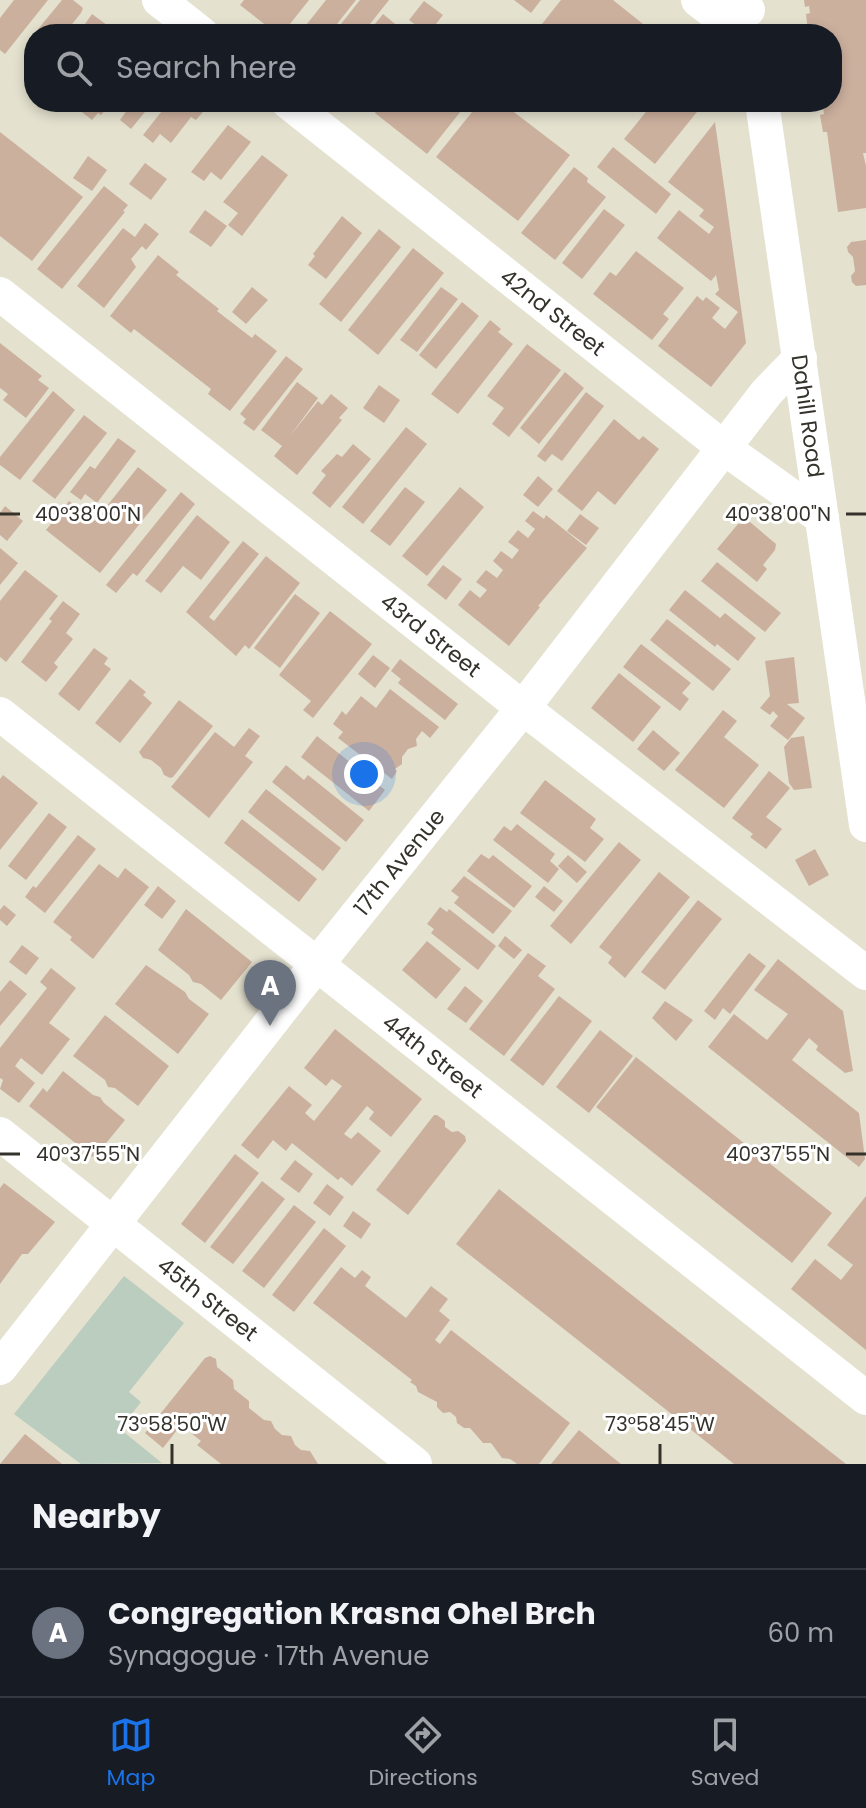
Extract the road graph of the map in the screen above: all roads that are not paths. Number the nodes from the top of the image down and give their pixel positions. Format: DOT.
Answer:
graph roads {
  1 [pos="159,0"];
  2 [pos="698,0"];
  3 [pos="749,15"];
  4 [pos="189,24"];
  5 [pos="301,112"];
  6 [pos="763,112"];
  7 [pos="0,294"];
  8 [pos="800,358"];
  9 [pos="724,448"];
  10 [pos="822,518"];
  11 [pos="854,645"];
  12 [pos="523,708"];
  13 [pos="0,714"];
  14 [pos="866,825"];
  15 [pos="316,965"];
  16 [pos="866,973"];
  17 [pos="0,1134"];
  18 [pos="113,1224"];
  19 [pos="0,1368"];
  20 [pos="866,1398"];
  21 [pos="415,1464"];
  1 -- 4 [label="street"];
  2 -- 3 [label="street"];
  5 -- 9 [label="street, 42nd Street"];
  6 -- 8 [label="street, Dahill Road"];
  7 -- 12 [label="street, 43rd Street"];
  8 -- 9 [label="street, 17th Avenue"];
  8 -- 10 [label="street, Dahill Road"];
  9 -- 10 [label="street, 42nd Street"];
  9 -- 12 [label="street, 17th Avenue"];
  10 -- 11 [label="street, Dahill Road"];
  11 -- 14 [label="street, Dahill Road"];
  12 -- 15 [label="street, 17th Avenue"];
  12 -- 16 [label="street, 43rd Street"];
  13 -- 15 [label="street, 44th Street"];
  15 -- 18 [label="street, 17th Avenue"];
  15 -- 20 [label="street, 44th Street"];
  17 -- 18 [label="street, 45th Street"];
  18 -- 19 [label="street, 17th Avenue"];
  18 -- 21 [label="street, 45th Street"];
}
